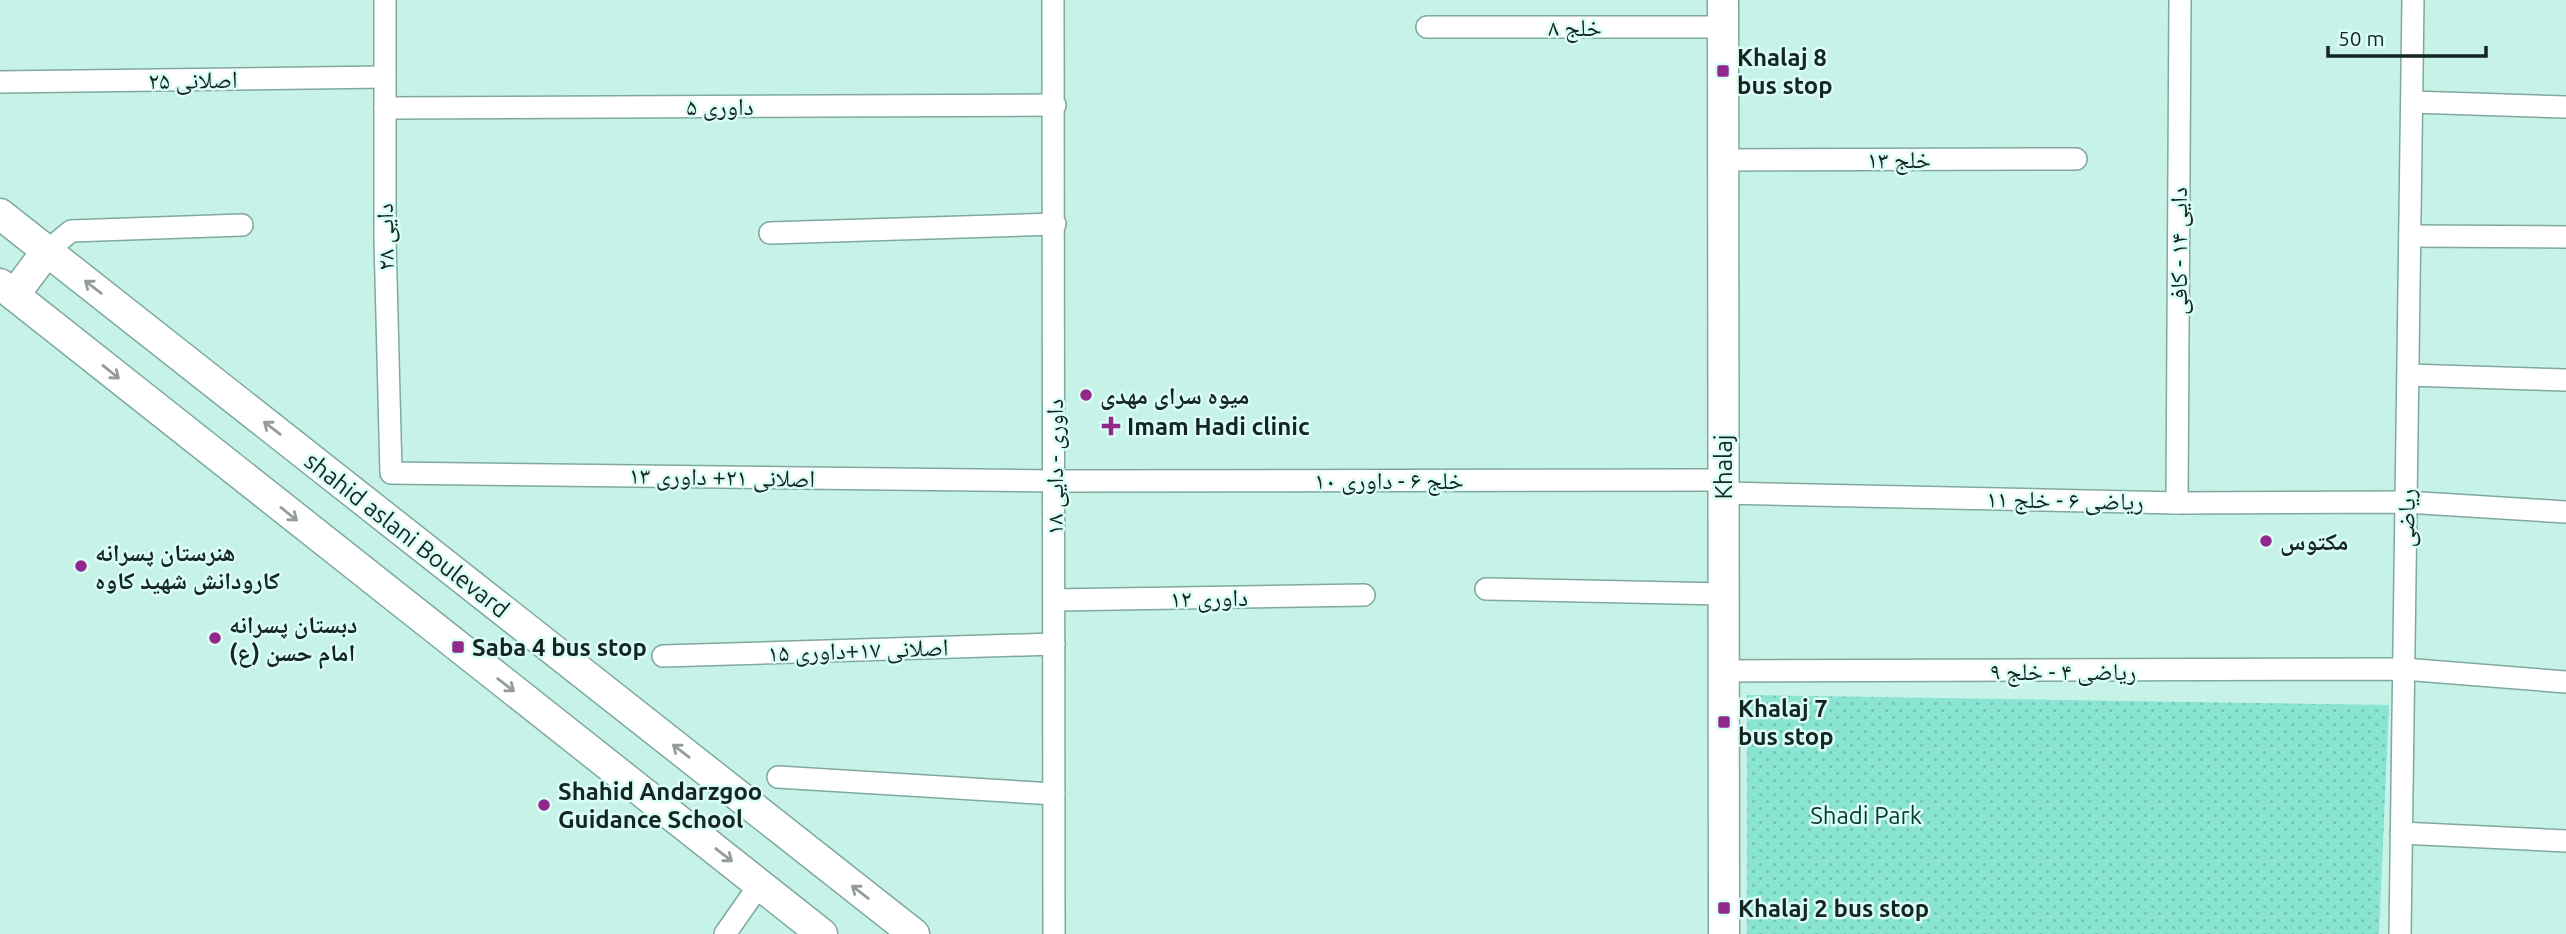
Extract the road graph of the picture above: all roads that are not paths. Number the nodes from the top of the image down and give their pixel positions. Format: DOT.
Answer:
graph roads {
  1 [pos="385,0"];
  2 [pos="1053,0"];
  3 [pos="2180,0"];
  4 [pos="2413,0"];
  5 [pos="1723,13"];
  6 [pos="1427,27"];
  7 [pos="385,77"];
  8 [pos="0,82"];
  9 [pos="2412,102"];
  10 [pos="1055,105"];
  11 [pos="2566,107"];
  12 [pos="385,108"];
  13 [pos="2076,159"];
  14 [pos="1723,160"];
  15 [pos="0,214"];
  16 [pos="1055,224"];
  17 [pos="242,225"];
  18 [pos="770,233"];
  19 [pos="2410,236"];
  20 [pos="2566,237"];
  21 [pos="47,251"];
  22 [pos="7,289"];
  23 [pos="2408,375"];
  24 [pos="2566,380"];
  25 [pos="391,473"];
  26 [pos="1054,481"];
  27 [pos="1723,486"];
  28 [pos="2406,502"];
  29 [pos="2177,503"];
  30 [pos="2566,512"];
  31 [pos="1486,589"];
  32 [pos="1723,594"];
  33 [pos="1364,595"];
  34 [pos="1054,600"];
  35 [pos="1054,644"];
  36 [pos="663,656"];
  37 [pos="2403,669"];
  38 [pos="1724,671"];
  39 [pos="2566,682"];
  40 [pos="778,777"];
  41 [pos="1054,794"];
  42 [pos="2401,833"];
  43 [pos="2566,841"];
  44 [pos="760,884"];
  45 [pos="725,934"];
  46 [pos="822,934"];
  47 [pos="914,934"];
  48 [pos="1054,934"];
  49 [pos="1724,934"];
  50 [pos="2400,934"];
  1 -- 7 [label="street, دایی ۲۸"];
  2 -- 10 [label="street, داوری - دایی ۱۸"];
  3 -- 29 [label="street, دایی ۱۴ - کافی"];
  4 -- 9 [label="street, ریاضی"];
  5 -- 6 [label="street, خلج ۸"];
  5 -- 14 [label="main road, Khalaj"];
  7 -- 8 [label="street, اصلانی ۲۵"];
  7 -- 12 [label="street, دایی ۲۸"];
  9 -- 11 [label="street"];
  9 -- 19 [label="street, ریاضی"];
  10 -- 12 [label="street, داوری ۵"];
  10 -- 16 [label="street, داوری - دایی ۱۸"];
  12 -- 25 [label="street, دایی ۲۸"];
  13 -- 14 [label="street, خلج ۱۳"];
  14 -- 27 [label="main road, Khalaj"];
  15 -- 21 [label="main road, shahid aslani Boulevard"];
  16 -- 18 [label="street"];
  16 -- 26 [label="street, داوری - دایی ۱۸"];
  17 -- 21 [label="street"];
  19 -- 20 [label="street"];
  19 -- 23 [label="street, ریاضی"];
  21 -- 22 [label="main road"];
  47 -- 21 [label="main road, shahid aslani Boulevard, one-way"];
  22 -- 44 [label="main road, one-way"];
  23 -- 24 [label="street"];
  23 -- 28 [label="street, ریاضی"];
  25 -- 26 [label="street, اصلانی ۲۱+ داوری ۱۳"];
  26 -- 27 [label="street, خلج ۶ - داوری ۱۰"];
  26 -- 34 [label="street, داوری - دایی ۱۸"];
  27 -- 29 [label="street, ریاضی ۶ - خلج ۱۱"];
  27 -- 32 [label="main road, Khalaj"];
  28 -- 29 [label="street, ریاضی ۶ - خلج ۱۱"];
  28 -- 30 [label="street, ریاضی ۶ - خلج ۱۱"];
  28 -- 37 [label="street, ریاضی"];
  31 -- 32 [label="street"];
  32 -- 38 [label="main road, Khalaj"];
  33 -- 34 [label="street, داوری ۱۲"];
  34 -- 35 [label="street, داوری - دایی ۱۸"];
  35 -- 36 [label="street, اصلانی ۱۷+داوری ۱۵"];
  35 -- 41 [label="street, داوری - دایی ۱۸"];
  37 -- 38 [label="street, ریاضی ۴ - خلج ۹"];
  37 -- 39 [label="street, ریاضی ۴ - خلج ۹"];
  37 -- 42 [label="street, ریاضی"];
  38 -- 49 [label="main road, Khalaj"];
  40 -- 41 [label="street"];
  41 -- 48 [label="street, داوری - دایی ۱۸"];
  42 -- 43 [label="street"];
  42 -- 50 [label="street, ریاضی"];
  44 -- 45 [label="street"];
  44 -- 46 [label="main road"];
}
